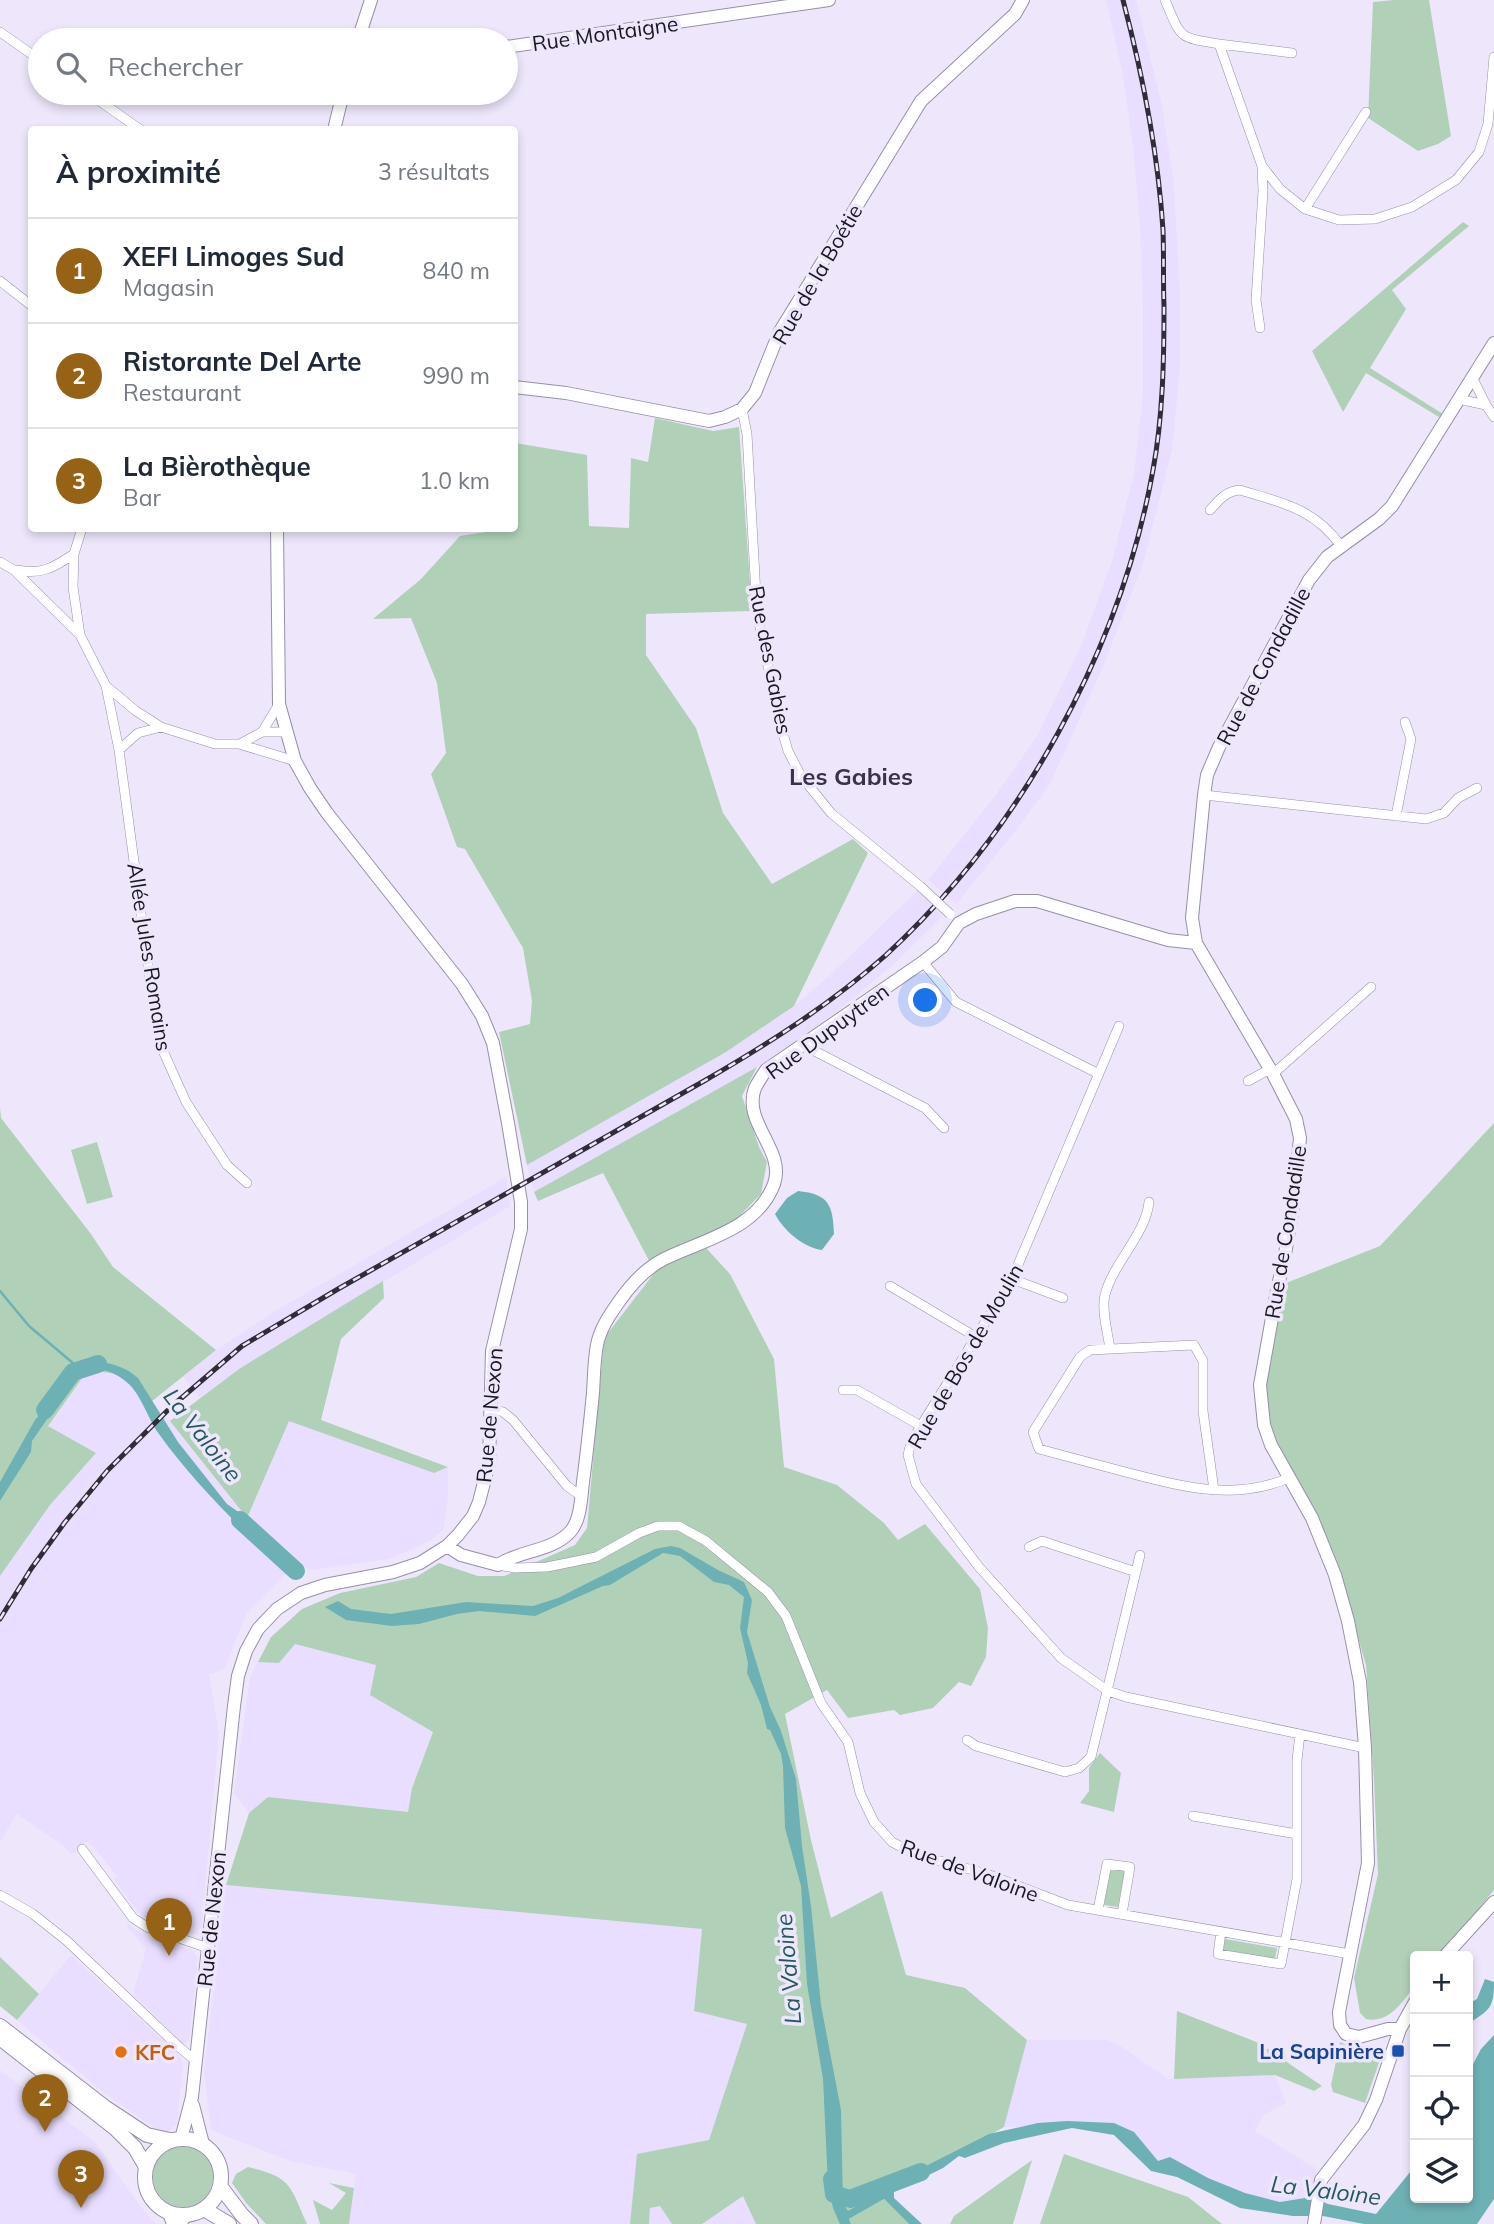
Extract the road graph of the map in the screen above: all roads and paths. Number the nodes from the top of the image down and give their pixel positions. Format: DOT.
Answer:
graph roads {
  1 [pos="371,0"];
  2 [pos="829,0"];
  3 [pos="1023,0"];
  4 [pos="1165,0"];
  5 [pos="362,28"];
  6 [pos="0,32"];
  7 [pos="1219,44"];
  8 [pos="518,45"];
  9 [pos="28,52"];
  10 [pos="1292,52"];
  11 [pos="1494,57"];
  12 [pos="105,105"];
  13 [pos="340,105"];
  14 [pos="1366,112"];
  15 [pos="1491,123"];
  16 [pos="135,126"];
  17 [pos="335,126"];
  18 [pos="1262,166"];
  19 [pos="1305,209"];
  20 [pos="0,281"];
  21 [pos="28,303"];
  22 [pos="1260,328"];
  23 [pos="1494,343"];
  24 [pos="1472,376"];
  25 [pos="518,387"];
  26 [pos="1458,399"];
  27 [pos="1486,405"];
  28 [pos="742,409"];
  29 [pos="1494,417"];
  30 [pos="1210,510"];
  31 [pos="81,532"];
  32 [pos="276,532"];
  33 [pos="1341,546"];
  34 [pos="74,554"];
  35 [pos="0,562"];
  36 [pos="14,570"];
  37 [pos="80,635"];
  38 [pos="106,686"];
  39 [pos="279,704"];
  40 [pos="1405,722"];
  41 [pos="161,727"];
  42 [pos="262,732"];
  43 [pos="285,732"];
  44 [pos="239,744"];
  45 [pos="119,750"];
  46 [pos="295,761"];
  47 [pos="1477,788"];
  48 [pos="1204,795"];
  49 [pos="1396,816"];
  50 [pos="955,919"];
  51 [pos="1196,943"];
  52 [pos="923,962"];
  53 [pos="1371,987"];
  54 [pos="1119,1026"];
  55 [pos="803,1045"];
  56 [pos="1271,1071"];
  57 [pos="1099,1074"];
  58 [pos="1248,1081"];
  59 [pos="944,1128"];
  60 [pos="247,1183"];
  61 [pos="1149,1202"];
  62 [pos="1013,1279"];
  63 [pos="890,1286"];
  64 [pos="1063,1298"];
  65 [pos="976,1337"];
  66 [pos="1110,1349"];
  67 [pos="842,1390"];
  68 [pos="490,1408"];
  69 [pos="921,1426"];
  70 [pos="1289,1478"];
  71 [pos="1214,1490"];
  72 [pos="581,1496"];
  73 [pos="447,1546"];
  74 [pos="1029,1547"];
  75 [pos="1140,1555"];
  76 [pos="498,1565"];
  77 [pos="1136,1572"];
  78 [pos="1108,1691"];
  79 [pos="1300,1734"];
  80 [pos="967,1740"];
  81 [pos="1364,1748"];
  82 [pos="1193,1816"];
  83 [pos="1297,1834"];
  84 [pos="82,1849"];
  85 [pos="0,1895"];
  86 [pos="1494,1902"];
  87 [pos="1098,1910"];
  88 [pos="1122,1914"];
  89 [pos="1221,1932"];
  90 [pos="1286,1942"];
  91 [pos="208,1948"];
  92 [pos="1450,1951"];
  93 [pos="1350,1954"];
  94 [pos="1410,2011"];
  95 [pos="0,2026"];
  96 [pos="1400,2029"];
  97 [pos="0,2038"];
  98 [pos="196,2061"];
  99 [pos="191,2097"];
  100 [pos="176,2139"];
  101 [pos="203,2144"];
  102 [pos="146,2167"];
  103 [pos="220,2186"];
  104 [pos="204,2209"];
  105 [pos="171,2218"];
  106 [pos="183,2220"];
  107 [pos="1315,2220"];
  108 [pos="229,2224"];
  109 [pos="251,2224"];
  1 -- 5 [label="street"];
  2 -- 8 [label="street, Rue Montaigne"];
  3 -- 28 [label="street, Rue de la Boétie"];
  4 -- 7 [label="street"];
  6 -- 9 [label="street"];
  7 -- 10 [label="street"];
  7 -- 18 [label="street"];
  11 -- 15 [label="street"];
  12 -- 16 [label="street"];
  13 -- 17 [label="street"];
  14 -- 19 [label="street"];
  15 -- 19 [label="street"];
  18 -- 19 [label="street"];
  18 -- 22 [label="street"];
  20 -- 21 [label="street"];
  23 -- 24 [label="street, Rue de Condadille"];
  24 -- 26 [label="street, Rue de Condadille"];
  24 -- 27 [label="street"];
  25 -- 28 [label="street"];
  26 -- 27 [label="street"];
  26 -- 33 [label="street, Rue de Condadille"];
  27 -- 29 [label="street"];
  28 -- 50 [label="street, Rue des Gabies, bridge"];
  30 -- 33 [label="street"];
  31 -- 34 [label="street"];
  32 -- 39 [label="street, Rue de Nexon"];
  33 -- 48 [label="street, Rue de Condadille"];
  34 -- 36 [label="street"];
  34 -- 37 [label="street"];
  35 -- 36 [label="street"];
  36 -- 37 [label="street"];
  37 -- 38 [label="street"];
  38 -- 41 [label="street"];
  38 -- 45 [label="street, Allée Jules Romains"];
  39 -- 42 [label="street"];
  39 -- 43 [label="street, Rue de Nexon"];
  40 -- 49 [label="street"];
  41 -- 44 [label="street"];
  41 -- 45 [label="street"];
  42 -- 43 [label="street"];
  42 -- 44 [label="street"];
  43 -- 46 [label="street, Rue de Nexon"];
  44 -- 46 [label="street"];
  45 -- 60 [label="street, Allée Jules Romains"];
  46 -- 68 [label="street, Rue de Nexon"];
  47 -- 49 [label="street"];
  48 -- 49 [label="street"];
  48 -- 51 [label="street, Rue de Condadille"];
  50 -- 51 [label="street, Rue Dupuytren"];
  50 -- 52 [label="street, Rue Dupuytren"];
  51 -- 56 [label="street, Rue de Condadille"];
  52 -- 55 [label="street, Rue Dupuytren"];
  52 -- 57 [label="street"];
  53 -- 56 [label="street"];
  54 -- 57 [label="street, Rue de Bos de Moulin"];
  55 -- 59 [label="street"];
  55 -- 72 [label="street, Rue Dupuytren"];
  56 -- 58 [label="street"];
  56 -- 70 [label="street, Rue de Condadille"];
  57 -- 62 [label="street, Rue de Bos de Moulin"];
  61 -- 66 [label="street"];
  62 -- 64 [label="street"];
  62 -- 65 [label="street, Rue de Bos de Moulin"];
  63 -- 65 [label="street"];
  65 -- 69 [label="street, Rue de Bos de Moulin"];
  66 -- 71 [label="street"];
  66 -- 71 [label="street"];
  67 -- 69 [label="street"];
  68 -- 72 [label="street"];
  68 -- 73 [label="street, Rue de Nexon"];
  69 -- 78 [label="street, Rue de Bos de Moulin"];
  70 -- 71 [label="street"];
  70 -- 81 [label="street, Rue de Condadille"];
  72 -- 76 [label="street, Rue Dupuytren"];
  73 -- 76 [label="street, Rue de Valoine"];
  73 -- 91 [label="street, Rue de Nexon"];
  74 -- 77 [label="street"];
  75 -- 77 [label="street"];
  76 -- 87 [label="street, Rue de Valoine"];
  77 -- 78 [label="street"];
  78 -- 79 [label="street, Rue de Bos de Moulin"];
  78 -- 80 [label="street"];
  79 -- 81 [label="street, Rue de Bos de Moulin"];
  79 -- 83 [label="street"];
  81 -- 93 [label="street, Rue de Condadille"];
  82 -- 83 [label="street"];
  83 -- 90 [label="street"];
  84 -- 91 [label="street"];
  85 -- 98 [label="street"];
  86 -- 92 [label="street"];
  87 -- 88 [label="street, Rue de Valoine"];
  87 -- 88 [label="street"];
  88 -- 89 [label="street, Rue de Valoine"];
  89 -- 90 [label="street, Rue de Valoine"];
  89 -- 90 [label="street"];
  90 -- 93 [label="street, Rue de Valoine"];
  91 -- 98 [label="street, Rue de Nexon"];
  93 -- 96 [label="street, Rue de Condadille"];
  94 -- 96 [label="street"];
  95 -- 100 [label="main road"];
  96 -- 107 [label="street"];
  97 -- 102 [label="main road"];
  98 -- 99 [label="street, Rue de Nexon"];
  99 -- 100 [label="street, Rue de Nexon"];
  99 -- 101 [label="street, Rue de Nexon"];
  100 -- 101 [label="main road"];
  100 -- 102 [label="main road"];
  101 -- 103 [label="main road"];
  102 -- 105 [label="main road"];
  103 -- 104 [label="main road"];
  103 -- 109 [label="main road"];
  104 -- 106 [label="main road"];
  104 -- 108 [label="main road"];
  105 -- 106 [label="main road"];
}
